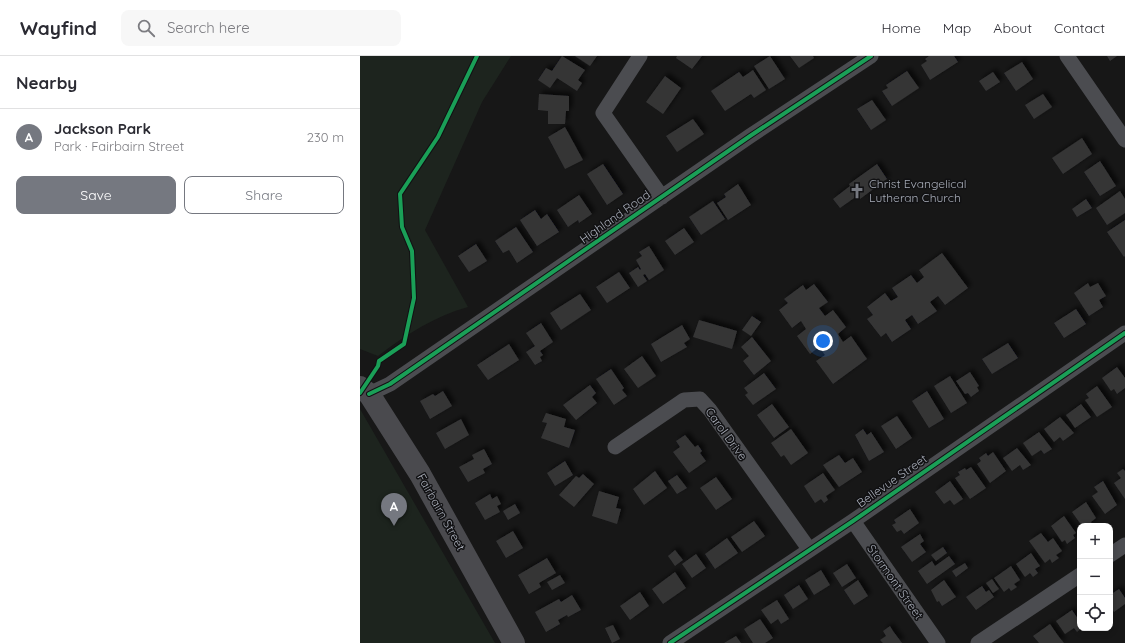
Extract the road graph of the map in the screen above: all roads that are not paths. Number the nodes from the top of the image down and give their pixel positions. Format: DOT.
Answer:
graph roads {
  1 [pos="640,56"];
  2 [pos="871,56"];
  3 [pos="1066,56"];
  4 [pos="1125,140"];
  5 [pos="662,197"];
  6 [pos="1125,333"];
  7 [pos="365,390"];
  8 [pos="615,446"];
  9 [pos="853,521"];
  10 [pos="1125,545"];
  11 [pos="809,550"];
  12 [pos="1113,553"];
  13 [pos="1077,577"];
  14 [pos="514,643"];
  15 [pos="670,643"];
  16 [pos="938,643"];
  17 [pos="978,643"];
  1 -- 5 [label="street"];
  2 -- 5 [label="street, Highland Road"];
  3 -- 4 [label="street"];
  5 -- 7 [label="street, Highland Road"];
  6 -- 9 [label="street, Bellevue Street"];
  7 -- 14 [label="main road, Fairbairn Street"];
  8 -- 11 [label="street, Carol Drive"];
  9 -- 11 [label="street, Bellevue Street"];
  9 -- 16 [label="street, Stormont Street"];
  10 -- 12 [label="street"];
  11 -- 15 [label="street, Bellevue Street"];
  13 -- 17 [label="street"];
}
